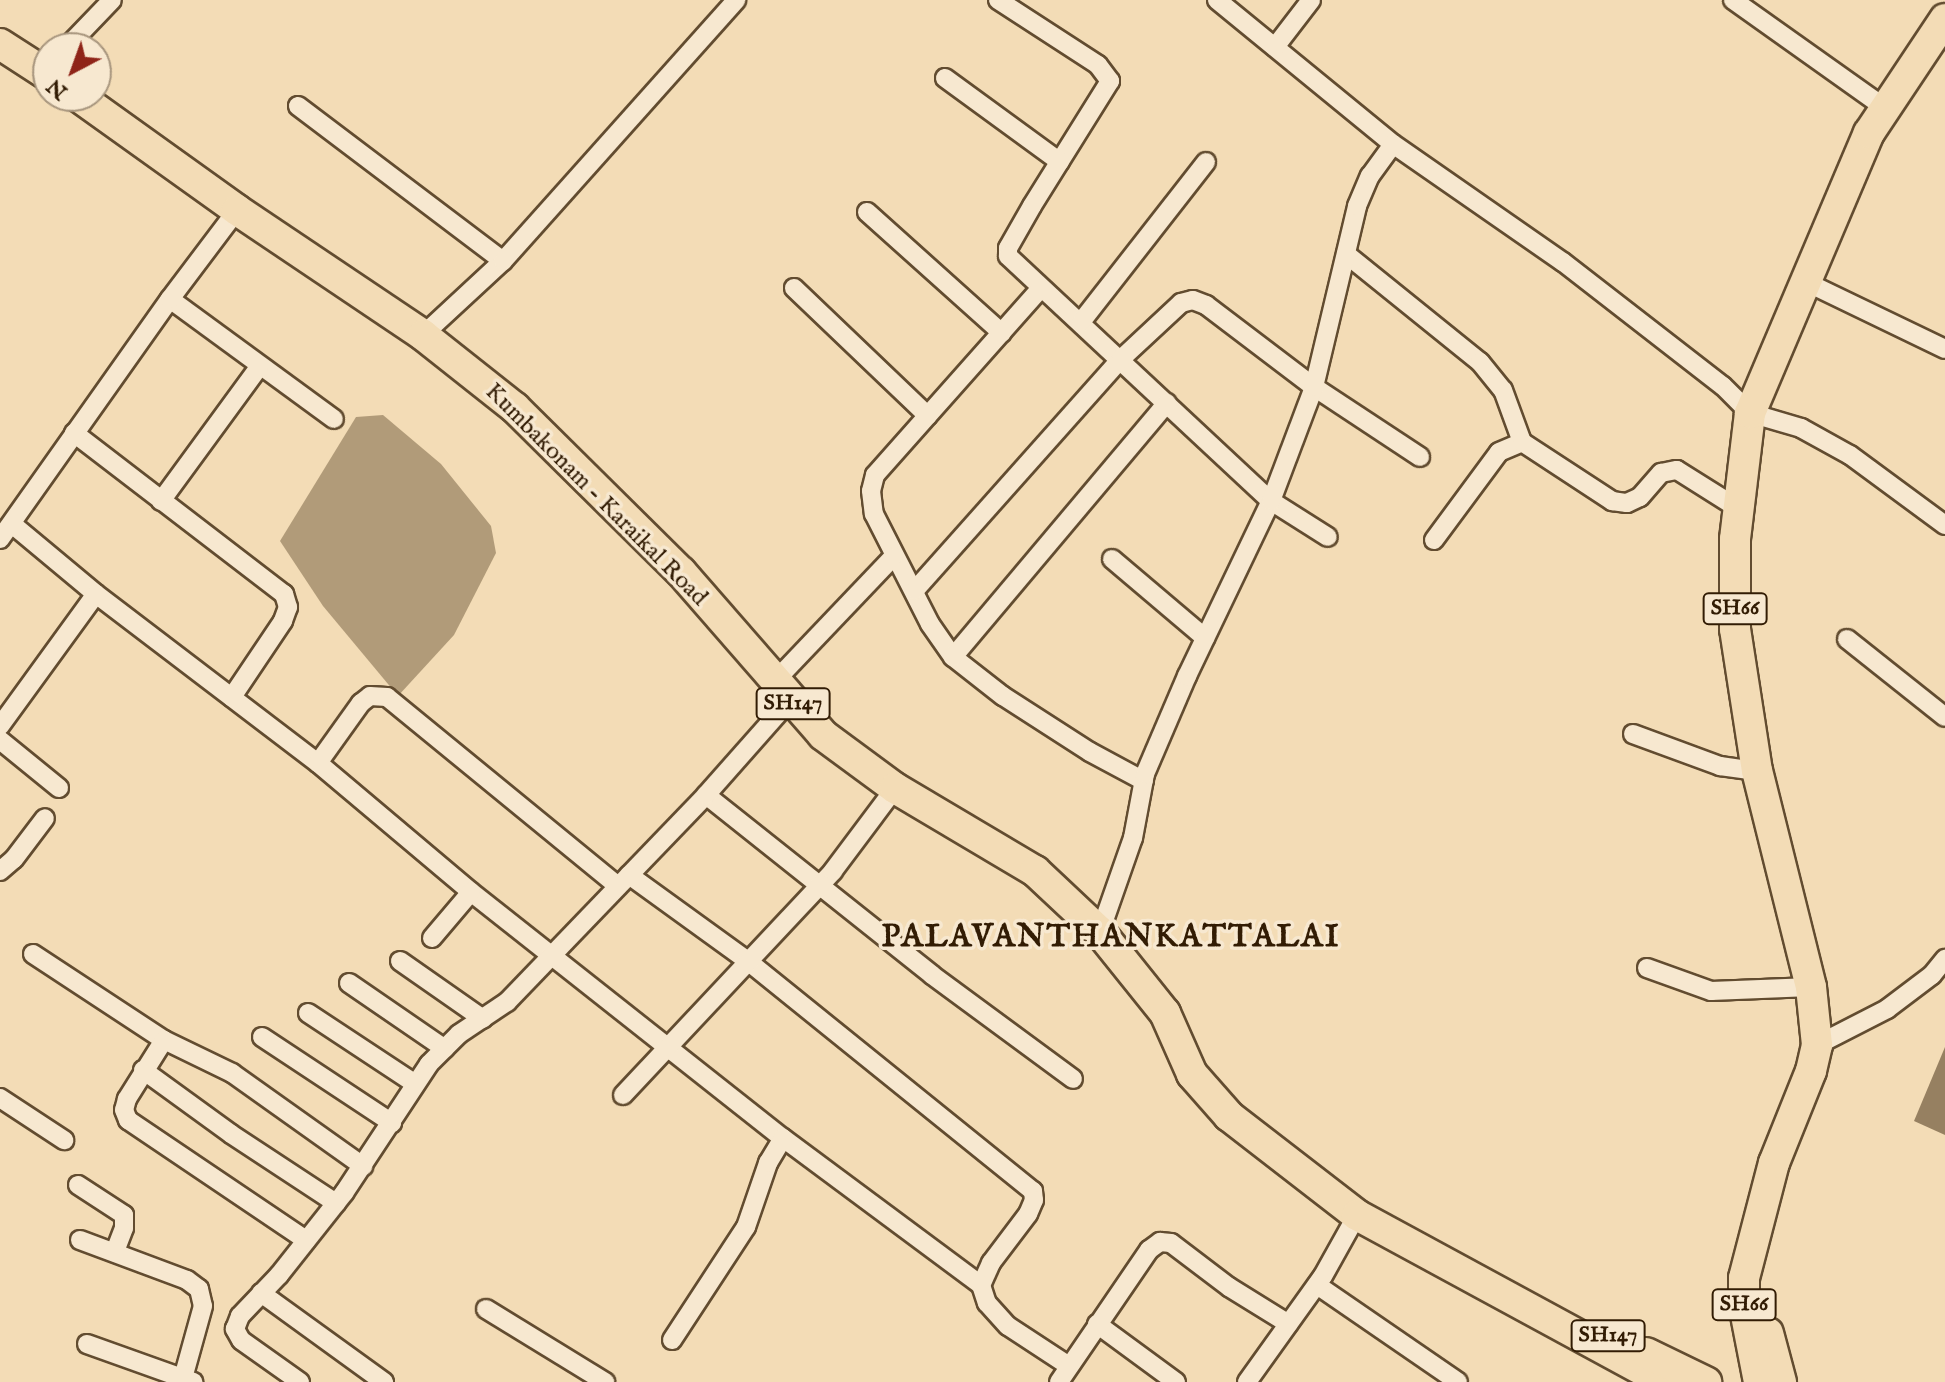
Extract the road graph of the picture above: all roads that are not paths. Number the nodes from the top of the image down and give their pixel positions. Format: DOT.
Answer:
graph roads {
  1 [pos="112,0"];
  2 [pos="736,0"];
  3 [pos="998,0"];
  4 [pos="1217,0"];
  5 [pos="1311,0"];
  6 [pos="1733,0"];
  7 [pos="1945,19"];
  8 [pos="81,32"];
  9 [pos="0,44"];
  10 [pos="1275,47"];
  11 [pos="32,63"];
  12 [pos="945,78"];
  13 [pos="298,106"];
  14 [pos="1885,108"];
  15 [pos="100,112"];
  16 [pos="1393,144"];
  17 [pos="1060,162"];
  18 [pos="1206,162"];
  19 [pos="237,210"];
  20 [pos="867,212"];
  21 [pos="1346,254"];
  22 [pos="503,261"];
  23 [pos="1806,282"];
  24 [pos="794,288"];
  25 [pos="1041,288"];
  26 [pos="170,299"];
  27 [pos="1081,322"];
  28 [pos="1002,333"];
  29 [pos="423,335"];
  30 [pos="1945,349"];
  31 [pos="1121,359"];
  32 [pos="259,367"];
  33 [pos="1314,387"];
  34 [pos="1167,403"];
  35 [pos="1750,413"];
  36 [pos="928,416"];
  37 [pos="334,419"];
  38 [pos="74,433"];
  39 [pos="1522,442"];
  40 [pos="1420,457"];
  41 [pos="161,501"];
  42 [pos="1271,501"];
  43 [pos="1739,509"];
  44 [pos="12,524"];
  45 [pos="1945,525"];
  46 [pos="1328,537"];
  47 [pos="0,539"];
  48 [pos="1434,540"];
  49 [pos="893,557"];
  50 [pos="1112,559"];
  51 [pos="915,590"];
  52 [pos="96,594"];
  53 [pos="1205,638"];
  54 [pos="1847,639"];
  55 [pos="953,657"];
  56 [pos="782,691"];
  57 [pos="232,697"];
  58 [pos="1945,717"];
  59 [pos="0,726"];
  60 [pos="1633,734"];
  61 [pos="0,740"];
  62 [pos="318,763"];
  63 [pos="1757,771"];
  64 [pos="1144,781"];
  65 [pos="59,788"];
  66 [pos="895,788"];
  67 [pos="706,795"];
  68 [pos="45,818"];
  69 [pos="0,871"];
  70 [pos="624,880"];
  71 [pos="819,886"];
  72 [pos="471,892"];
  73 [pos="1100,932"];
  74 [pos="432,938"];
  75 [pos="33,954"];
  76 [pos="552,955"];
  77 [pos="400,961"];
  78 [pos="749,962"];
  79 [pos="1944,963"];
  80 [pos="1647,968"];
  81 [pos="349,983"];
  82 [pos="1811,987"];
  83 [pos="308,1013"];
  84 [pos="483,1019"];
  85 [pos="262,1037"];
  86 [pos="164,1040"];
  87 [pos="667,1045"];
  88 [pos="1817,1045"];
  89 [pos="445,1049"];
  90 [pos="143,1070"];
  91 [pos="1073,1079"];
  92 [pos="414,1083"];
  93 [pos="623,1095"];
  94 [pos="0,1098"];
  95 [pos="392,1123"];
  96 [pos="783,1138"];
  97 [pos="64,1140"];
  98 [pos="363,1166"];
  99 [pos="78,1185"];
  100 [pos="336,1203"];
  101 [pos="1357,1215"];
  102 [pos="1757,1228"];
  103 [pos="80,1240"];
  104 [pos="306,1240"];
  105 [pos="115,1252"];
  106 [pos="981,1285"];
  107 [pos="1317,1285"];
  108 [pos="261,1293"];
  109 [pos="1509,1295"];
  110 [pos="486,1309"];
  111 [pos="1097,1324"];
  112 [pos="1289,1324"];
  113 [pos="672,1340"];
  114 [pos="87,1344"];
  115 [pos="1064,1374"];
  116 [pos="188,1380"];
  117 [pos="1254,1380"];
  118 [pos="300,1382"];
  119 [pos="384,1382"];
  120 [pos="605,1382"];
  121 [pos="1176,1382"];
  122 [pos="1458,1382"];
  123 [pos="1665,1382"];
  124 [pos="1706,1382"];
  125 [pos="1759,1382"];
  126 [pos="1781,1382"];
  1 -- 8 [label="street"];
  2 -- 22 [label="street"];
  3 -- 17 [label="street"];
  4 -- 10 [label="street"];
  5 -- 10 [label="street"];
  6 -- 14 [label="street"];
  7 -- 14 [label="main road, SH66"];
  9 -- 11 [label="main road"];
  10 -- 16 [label="street"];
  12 -- 17 [label="street"];
  13 -- 22 [label="street"];
  14 -- 23 [label="main road, SH66"];
  15 -- 19 [label="main road, Kumbakonam - Karaikal Road / SH147"];
  16 -- 21 [label="street"];
  16 -- 35 [label="street"];
  17 -- 25 [label="street"];
  18 -- 27 [label="street"];
  19 -- 26 [label="street"];
  19 -- 29 [label="main road, Kumbakonam - Karaikal Road / SH147"];
  20 -- 28 [label="street"];
  21 -- 33 [label="street"];
  21 -- 39 [label="street"];
  22 -- 29 [label="street"];
  23 -- 30 [label="street"];
  23 -- 35 [label="main road, SH66"];
  24 -- 36 [label="street"];
  25 -- 27 [label="street"];
  25 -- 28 [label="street"];
  26 -- 32 [label="street"];
  26 -- 38 [label="street"];
  27 -- 31 [label="street"];
  28 -- 36 [label="street"];
  29 -- 56 [label="main road, Kumbakonam - Karaikal Road / SH147"];
  31 -- 33 [label="street"];
  31 -- 34 [label="street"];
  31 -- 51 [label="street"];
  32 -- 37 [label="street"];
  32 -- 41 [label="street"];
  33 -- 40 [label="street"];
  33 -- 42 [label="street"];
  34 -- 42 [label="street"];
  34 -- 55 [label="street"];
  35 -- 43 [label="main road, SH66"];
  35 -- 45 [label="street"];
  36 -- 49 [label="street"];
  38 -- 41 [label="street"];
  38 -- 44 [label="street"];
  39 -- 43 [label="street"];
  39 -- 48 [label="street"];
  41 -- 57 [label="street"];
  42 -- 46 [label="street"];
  42 -- 53 [label="street"];
  43 -- 63 [label="main road, SH66"];
  44 -- 47 [label="street"];
  44 -- 52 [label="street"];
  49 -- 51 [label="street"];
  49 -- 56 [label="street"];
  50 -- 53 [label="street"];
  51 -- 55 [label="street"];
  52 -- 57 [label="street"];
  52 -- 59 [label="street"];
  53 -- 64 [label="street"];
  54 -- 58 [label="street"];
  55 -- 64 [label="street"];
  56 -- 66 [label="main road, Kumbakonam - Karaikal Road / SH147"];
  56 -- 67 [label="street"];
  57 -- 62 [label="street"];
  60 -- 63 [label="street"];
  61 -- 65 [label="street"];
  62 -- 70 [label="street"];
  62 -- 72 [label="street"];
  63 -- 82 [label="main road, SH66"];
  64 -- 73 [label="street"];
  66 -- 71 [label="street"];
  66 -- 73 [label="main road, Kumbakonam - Karaikal Road / SH147"];
  67 -- 70 [label="street"];
  67 -- 71 [label="street"];
  68 -- 69 [label="street"];
  70 -- 76 [label="street"];
  70 -- 78 [label="street"];
  71 -- 78 [label="street"];
  71 -- 91 [label="street"];
  72 -- 74 [label="street"];
  72 -- 76 [label="street"];
  73 -- 101 [label="main road, Kumbakonam - Karaikal Road / SH147"];
  75 -- 86 [label="street"];
  76 -- 84 [label="street"];
  76 -- 87 [label="street"];
  77 -- 84 [label="street"];
  78 -- 87 [label="street"];
  78 -- 106 [label="street"];
  79 -- 88 [label="street"];
  80 -- 82 [label="street"];
  81 -- 89 [label="street"];
  82 -- 88 [label="main road, SH66"];
  83 -- 92 [label="street"];
  84 -- 89 [label="street"];
  85 -- 95 [label="street"];
  86 -- 90 [label="street"];
  86 -- 98 [label="street"];
  87 -- 93 [label="street"];
  87 -- 96 [label="street"];
  88 -- 102 [label="main road, SH66"];
  89 -- 92 [label="street"];
  90 -- 100 [label="street"];
  90 -- 104 [label="street"];
  92 -- 95 [label="street"];
  94 -- 97 [label="street"];
  95 -- 98 [label="street"];
  96 -- 106 [label="street"];
  96 -- 113 [label="street"];
  98 -- 100 [label="street"];
  99 -- 105 [label="street"];
  100 -- 104 [label="street"];
  101 -- 107 [label="street"];
  101 -- 109 [label="main road, Kumbakonam - Karaikal Road / SH147"];
  102 -- 125 [label="main road, SH66"];
  102 -- 126 [label="main road, SH66"];
  103 -- 105 [label="street"];
  104 -- 108 [label="street"];
  105 -- 116 [label="street"];
  106 -- 115 [label="street"];
  107 -- 112 [label="street"];
  107 -- 122 [label="street"];
  108 -- 118 [label="street"];
  108 -- 119 [label="street"];
  109 -- 123 [label="main road, Kumbakonam - Karaikal Road / SH147"];
  109 -- 124 [label="main road, Kumbakonam - Karaikal Road / SH147"];
  110 -- 120 [label="street"];
  111 -- 112 [label="street"];
  111 -- 115 [label="street"];
  111 -- 121 [label="street"];
  112 -- 117 [label="street"];
  114 -- 116 [label="street"];
}
